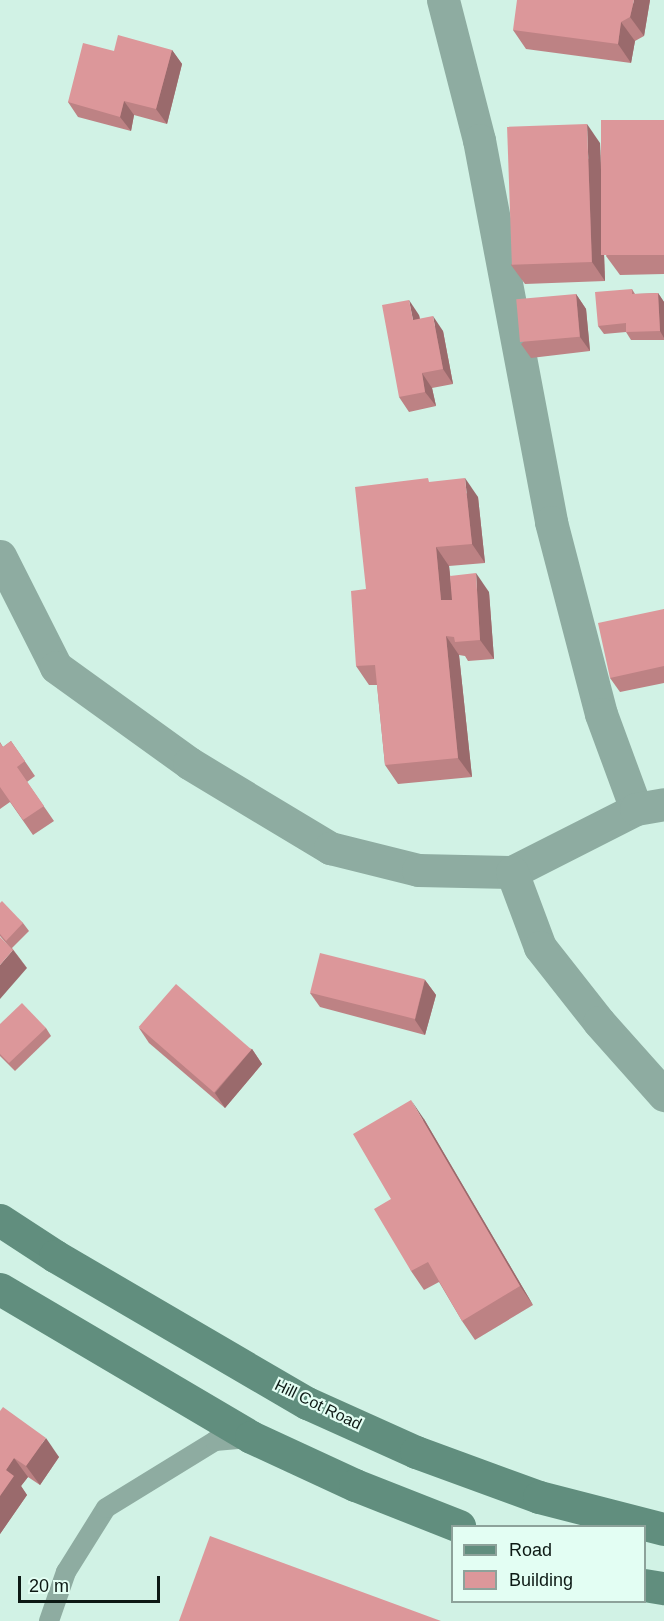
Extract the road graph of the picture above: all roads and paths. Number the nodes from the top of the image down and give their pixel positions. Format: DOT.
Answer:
graph roads {
  1 [pos="443,0"];
  2 [pos="0,556"];
  3 [pos="650,807"];
  4 [pos="512,872"];
  5 [pos="664,1095"];
  6 [pos="0,1220"];
  7 [pos="0,1289"];
  8 [pos="251,1437"];
  9 [pos="454,1525"];
  10 [pos="664,1529"];
  11 [pos="646,1585"];
  12 [pos="664,1588"];
  13 [pos="49,1621"];
  1 -- 3 [label="street"];
  2 -- 4 [label="street"];
  3 -- 4 [label="street"];
  4 -- 5 [label="street"];
  6 -- 10 [label="main road, Hill Cot Road"];
  7 -- 8 [label="main road"];
  8 -- 9 [label="main road"];
  8 -- 13 [label="lane"];
  11 -- 12 [label="main road"];
}
